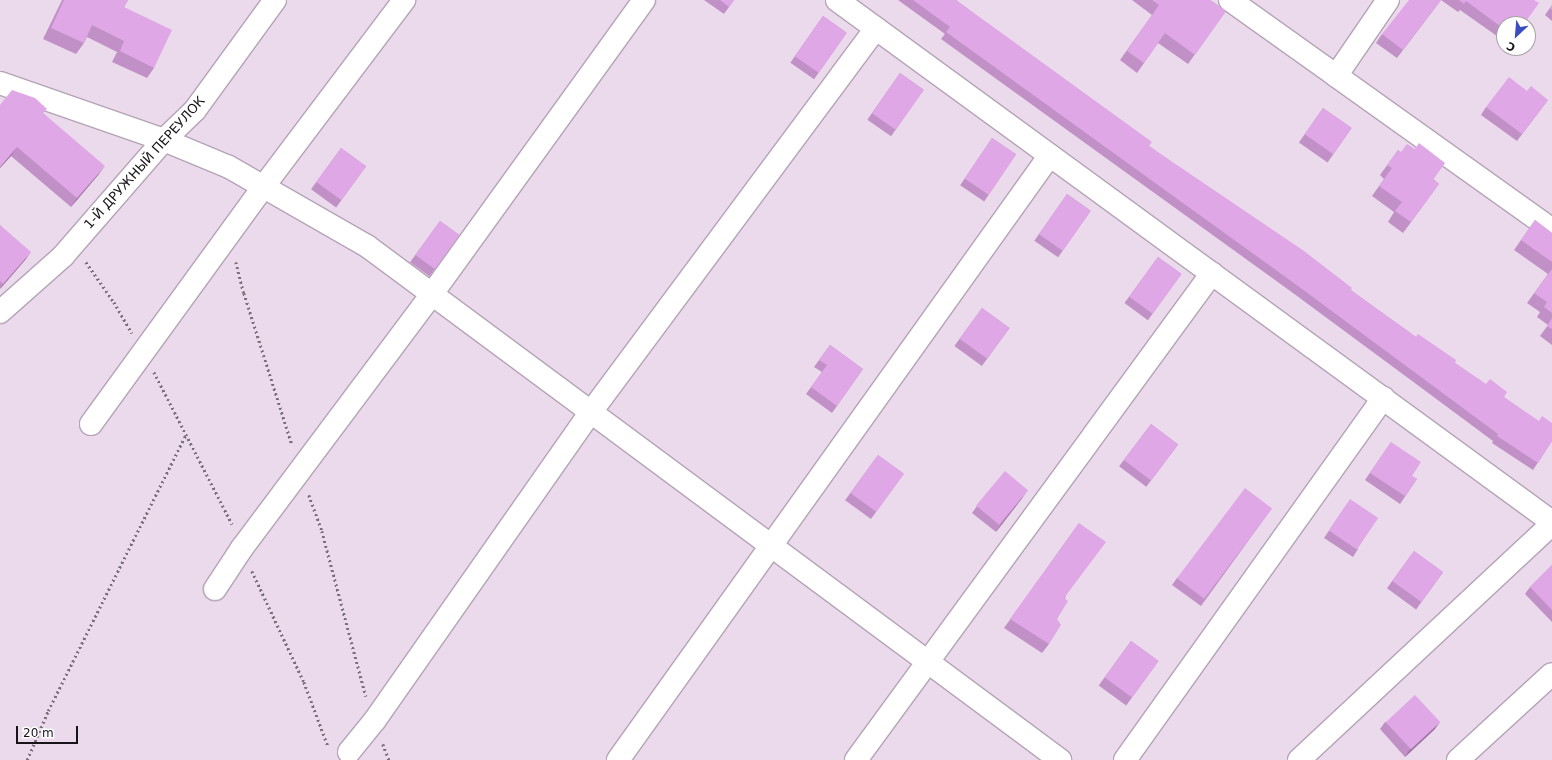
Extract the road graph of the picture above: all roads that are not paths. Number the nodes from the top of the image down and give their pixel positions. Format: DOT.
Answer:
graph roads {
  1 [pos="275,0"];
  2 [pos="404,0"];
  3 [pos="644,0"];
  4 [pos="837,0"];
  5 [pos="1230,0"];
  6 [pos="1388,0"];
  7 [pos="876,28"];
  8 [pos="1336,76"];
  9 [pos="0,83"];
  10 [pos="164,140"];
  11 [pos="1050,155"];
  12 [pos="264,186"];
  13 [pos="1552,230"];
  14 [pos="1212,273"];
  15 [pos="432,294"];
  16 [pos="0,312"];
  17 [pos="1383,398"];
  18 [pos="591,412"];
  19 [pos="91,424"];
  20 [pos="1552,523"];
  21 [pos="772,546"];
  22 [pos="215,589"];
  23 [pos="927,662"];
  24 [pos="1552,674"];
  25 [pos="339,752"];
  26 [pos="618,760"];
  27 [pos="856,760"];
  28 [pos="1060,760"];
  29 [pos="1125,760"];
  30 [pos="1299,760"];
  31 [pos="1458,760"];
  1 -- 10 [label="street, 1-Й ДРУЖНЫЙ ПЕРЕУЛОК"];
  2 -- 12 [label="street"];
  3 -- 15 [label="street"];
  4 -- 7 [label="street"];
  5 -- 8 [label="street"];
  6 -- 8 [label="street"];
  7 -- 11 [label="street"];
  7 -- 18 [label="street"];
  8 -- 13 [label="street"];
  9 -- 10 [label="street"];
  10 -- 12 [label="street"];
  10 -- 16 [label="street, 1-Й ДРУЖНЫЙ ПЕРЕУЛОК"];
  11 -- 14 [label="street"];
  11 -- 21 [label="street"];
  12 -- 15 [label="street"];
  12 -- 19 [label="street"];
  14 -- 17 [label="street"];
  14 -- 23 [label="street"];
  15 -- 18 [label="street"];
  15 -- 22 [label="street"];
  17 -- 20 [label="street"];
  17 -- 29 [label="street"];
  18 -- 21 [label="street"];
  18 -- 25 [label="street"];
  20 -- 30 [label="street"];
  21 -- 23 [label="street"];
  21 -- 26 [label="street"];
  23 -- 27 [label="street"];
  23 -- 28 [label="street"];
  24 -- 31 [label="street"];
}
